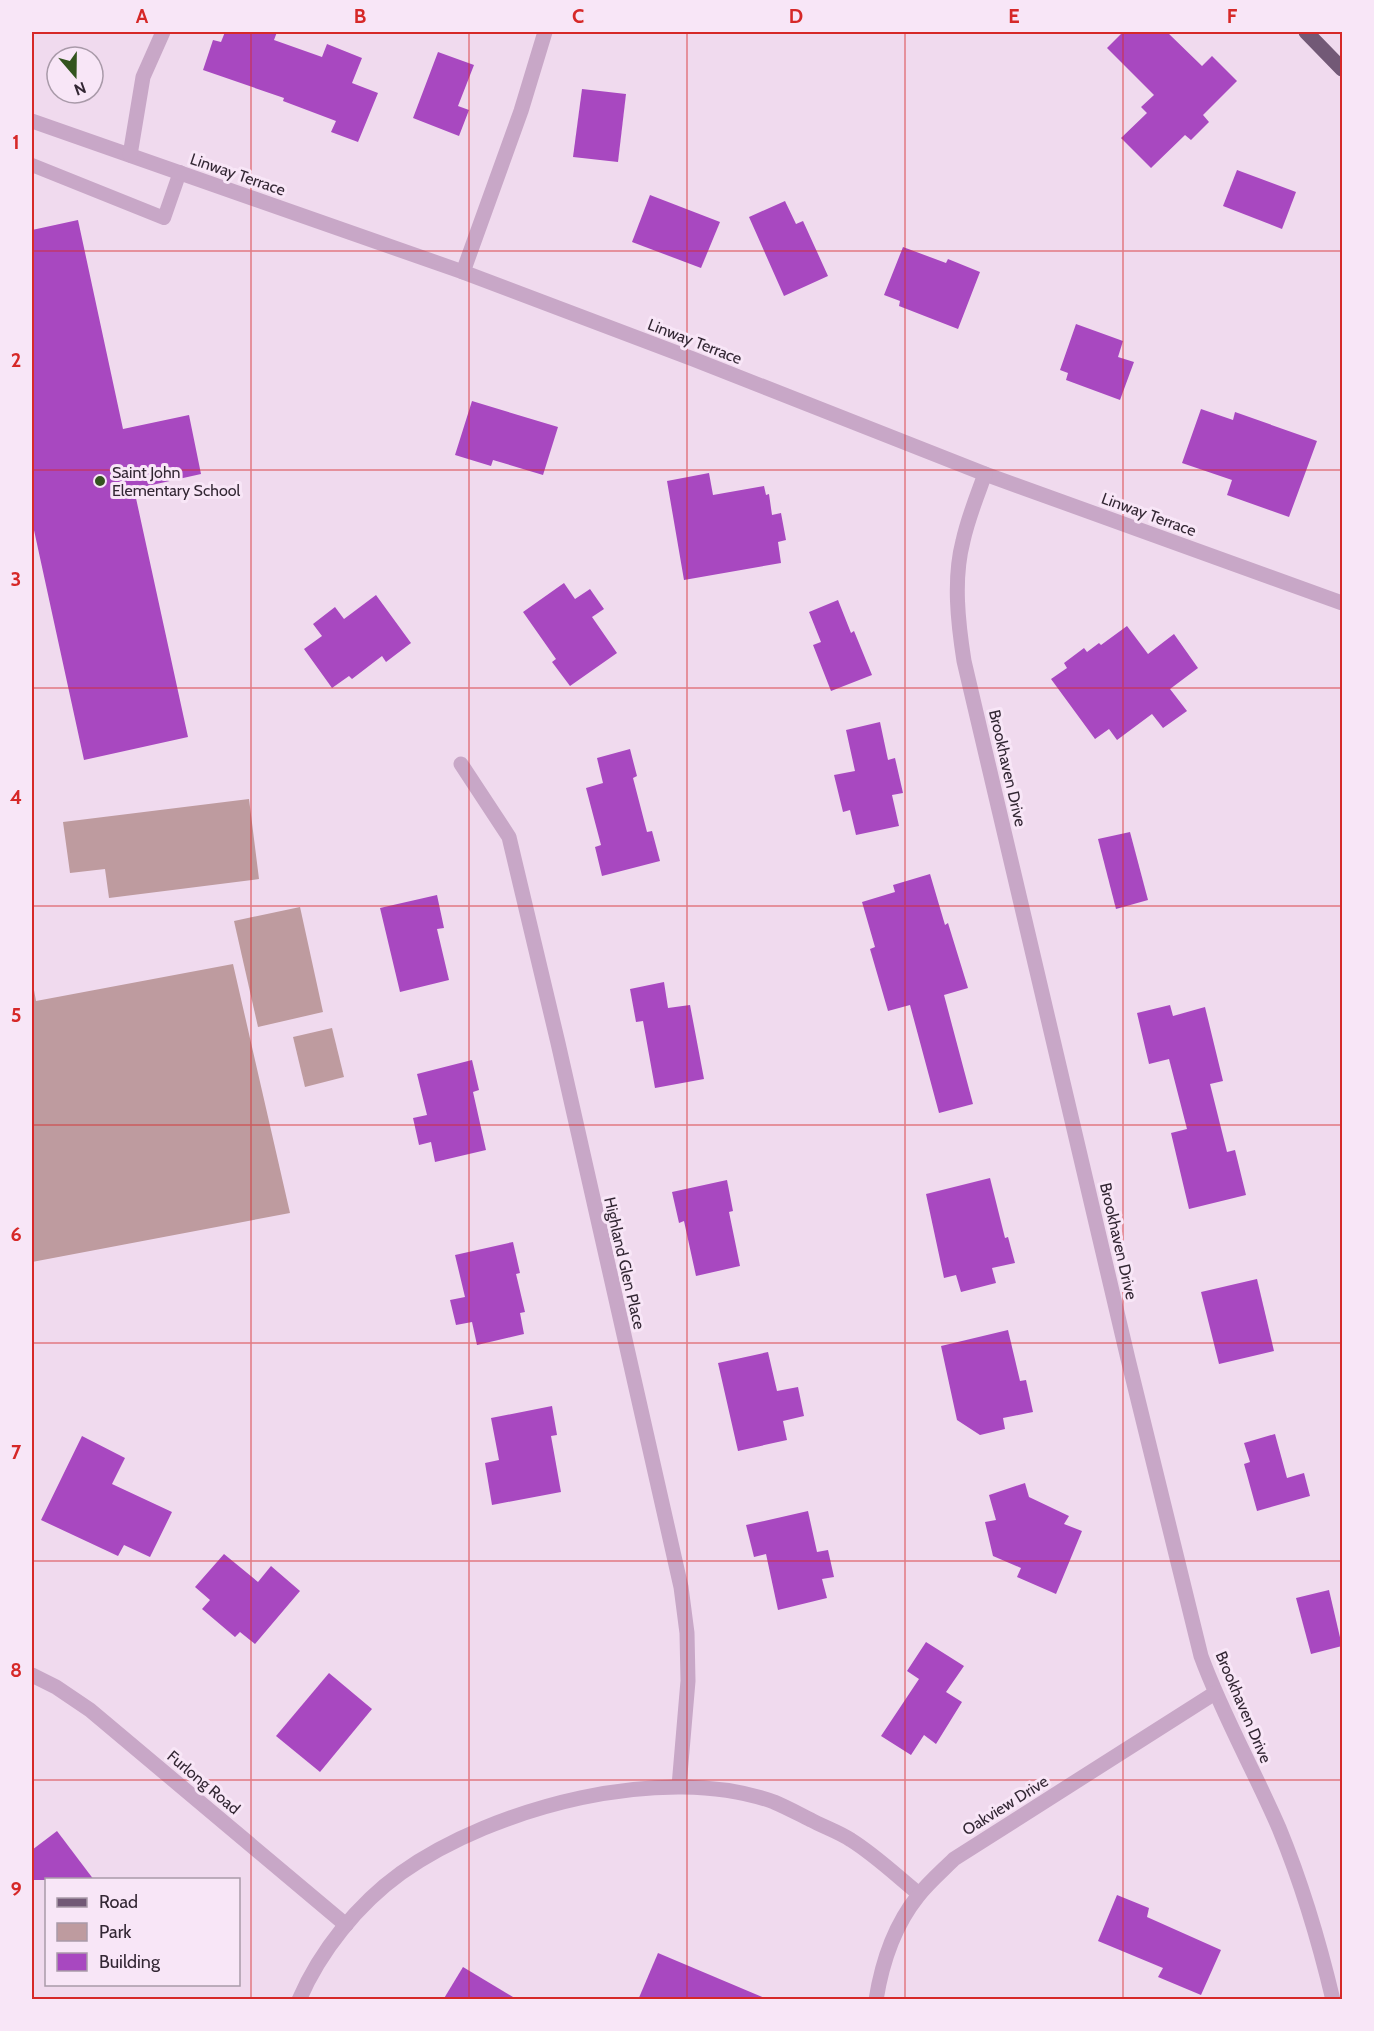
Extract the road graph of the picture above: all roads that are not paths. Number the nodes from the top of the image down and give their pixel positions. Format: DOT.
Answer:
graph roads {
  1 [pos="163,32"];
  2 [pos="546,32"];
  3 [pos="1306,32"];
  4 [pos="1342,69"];
  5 [pos="32,121"];
  6 [pos="130,155"];
  7 [pos="32,165"];
  8 [pos="180,172"];
  9 [pos="463,272"];
  10 [pos="985,474"];
  11 [pos="1342,603"];
  12 [pos="461,764"];
  13 [pos="32,1675"];
  14 [pos="1215,1693"];
  15 [pos="679,1786"];
  16 [pos="919,1894"];
  17 [pos="346,1925"];
  18 [pos="300,2000"];
  19 [pos="876,2000"];
  20 [pos="1333,2000"];
  1 -- 6 [label="street"];
  2 -- 9 [label="street"];
  3 -- 4 [label="main road"];
  5 -- 6 [label="street, Linway Terrace"];
  6 -- 8 [label="street, Linway Terrace"];
  7 -- 8 [label="lane"];
  8 -- 9 [label="street, Linway Terrace"];
  9 -- 10 [label="street, Linway Terrace"];
  10 -- 11 [label="street, Linway Terrace"];
  10 -- 14 [label="street, Brookhaven Drive"];
  12 -- 15 [label="street, Highland Glen Place"];
  13 -- 17 [label="street, Furlong Road"];
  14 -- 16 [label="street, Oakview Drive"];
  14 -- 20 [label="street, Brookhaven Drive"];
  15 -- 16 [label="street"];
  15 -- 17 [label="street"];
  16 -- 19 [label="street, Oakview Drive"];
  17 -- 18 [label="street"];
}
